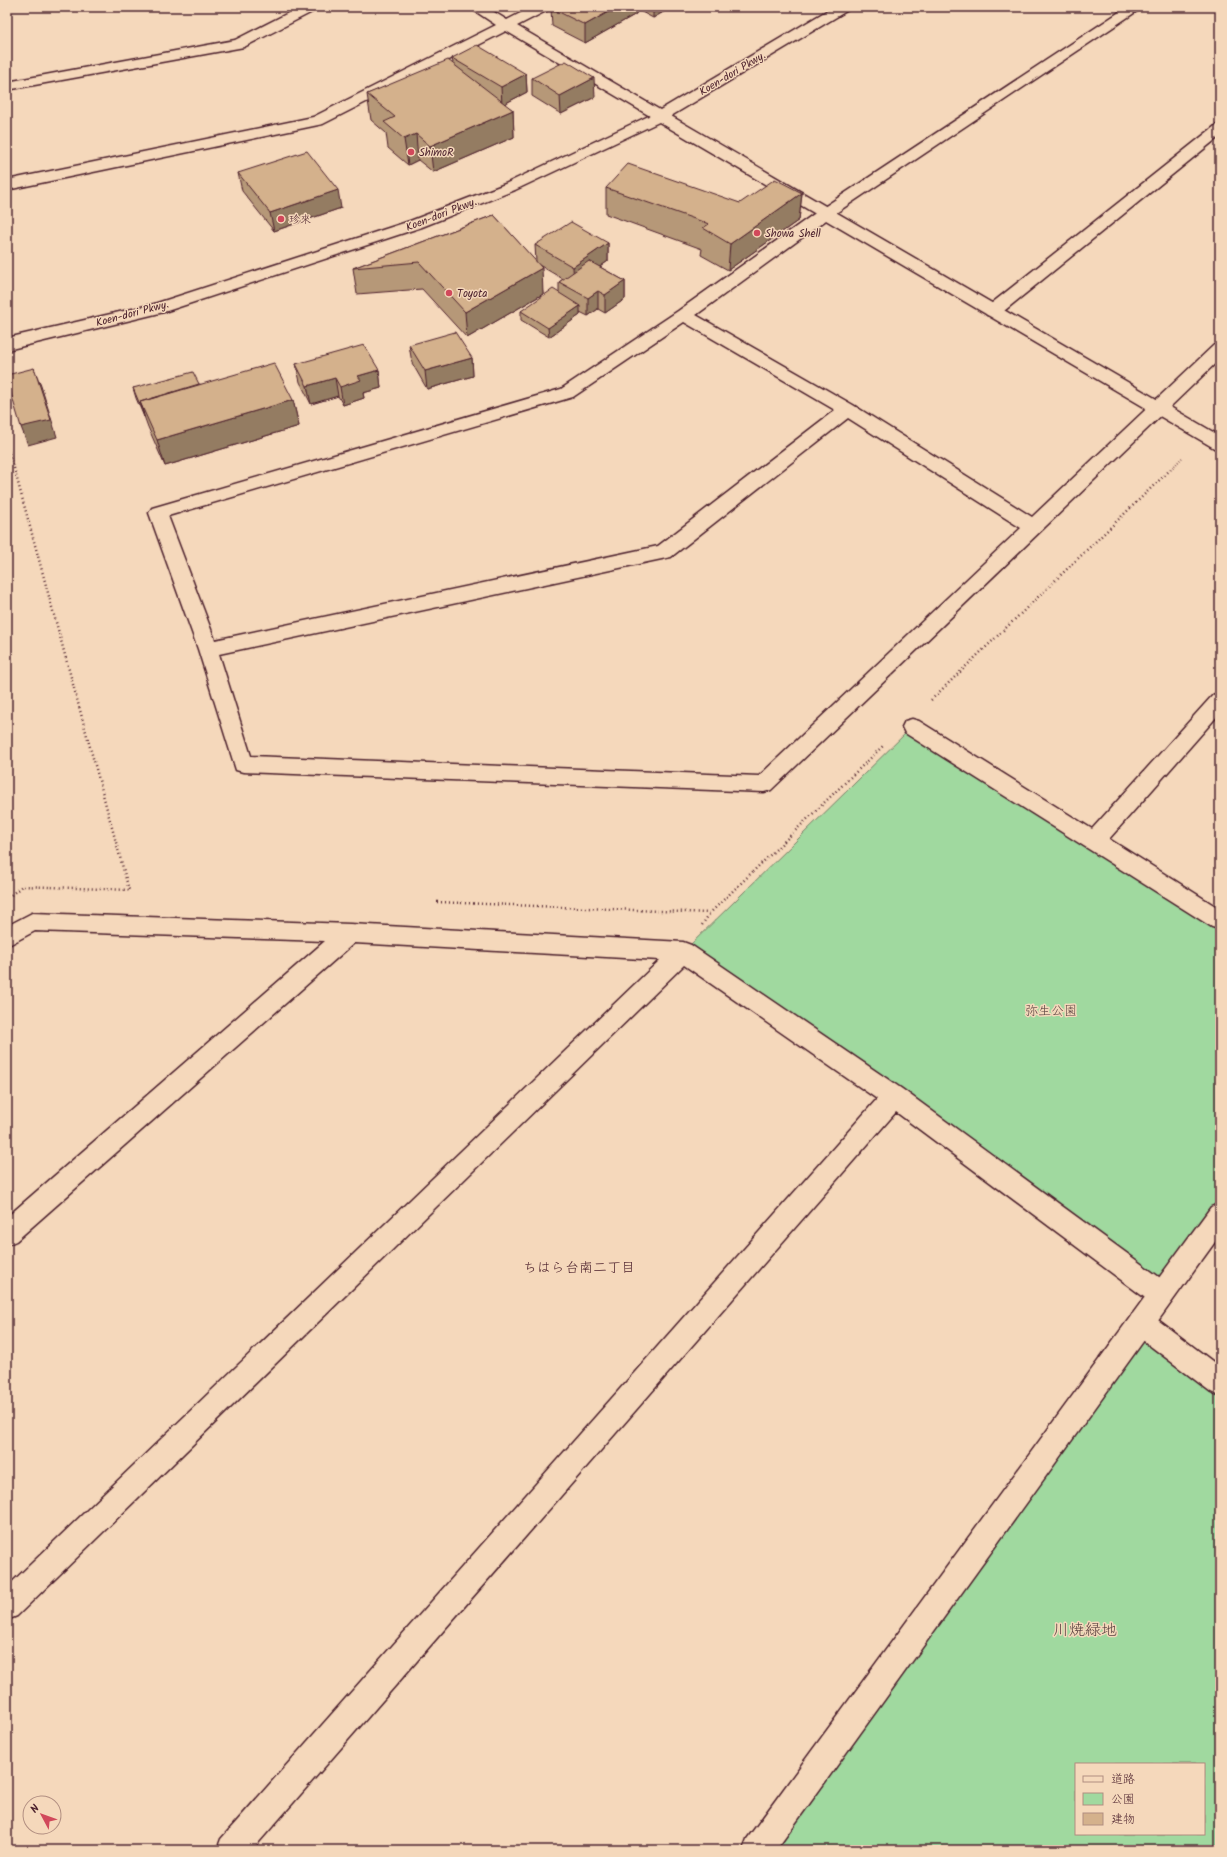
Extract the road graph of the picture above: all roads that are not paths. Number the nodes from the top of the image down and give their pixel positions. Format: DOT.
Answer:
graph roads {
  1 [pos="312,7"];
  2 [pos="476,7"];
  3 [pos="543,7"];
  4 [pos="843,7"];
  5 [pos="1136,7"];
  6 [pos="508,26"];
  7 [pos="7,86"];
  8 [pos="660,116"];
  9 [pos="1220,129"];
  10 [pos="7,185"];
  11 [pos="827,212"];
  12 [pos="993,311"];
  13 [pos="684,315"];
  14 [pos="7,344"];
  15 [pos="1220,349"];
  16 [pos="1159,407"];
  17 [pos="847,409"];
  18 [pos="1220,444"];
  19 [pos="1034,527"];
  20 [pos="208,649"];
  21 [pos="1220,700"];
  22 [pos="912,727"];
  23 [pos="1094,841"];
  24 [pos="1220,920"];
  25 [pos="350,933"];
  26 [pos="7,937"];
  27 [pos="683,952"];
  28 [pos="894,1097"];
  29 [pos="1220,1215"];
  30 [pos="7,1233"];
  31 [pos="1162,1294"];
  32 [pos="1141,1323"];
  33 [pos="1220,1383"];
  34 [pos="7,1606"];
  35 [pos="232,1850"];
  36 [pos="758,1850"];
  1 -- 7 [label="street"];
  2 -- 6 [label="street"];
  3 -- 6 [label="street"];
  4 -- 8 [label="street, Koen-dori Pkwy."];
  5 -- 11 [label="street"];
  6 -- 8 [label="street"];
  6 -- 10 [label="street"];
  8 -- 11 [label="street"];
  8 -- 14 [label="street, Koen-dori Pkwy."];
  9 -- 12 [label="street"];
  11 -- 12 [label="street"];
  11 -- 13 [label="street"];
  12 -- 16 [label="street"];
  13 -- 17 [label="street"];
  13 -- 20 [label="street"];
  15 -- 16 [label="street"];
  16 -- 18 [label="street"];
  16 -- 19 [label="street"];
  17 -- 19 [label="street"];
  17 -- 20 [label="street"];
  19 -- 20 [label="street"];
  21 -- 23 [label="street"];
  22 -- 23 [label="street"];
  23 -- 24 [label="street"];
  25 -- 26 [label="street"];
  25 -- 27 [label="street"];
  25 -- 30 [label="street"];
  27 -- 28 [label="street"];
  27 -- 34 [label="street"];
  28 -- 31 [label="street"];
  28 -- 35 [label="street"];
  29 -- 31 [label="street"];
  31 -- 32 [label="street"];
  32 -- 33 [label="street"];
  32 -- 36 [label="street"];
}
